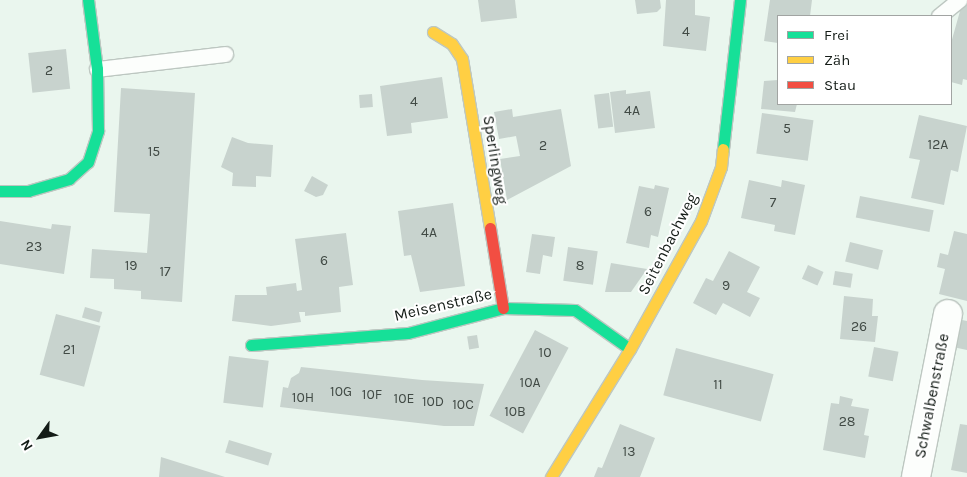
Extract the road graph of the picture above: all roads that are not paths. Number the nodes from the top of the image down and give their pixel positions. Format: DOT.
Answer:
graph roads {
  1 [pos="88,0"];
  2 [pos="740,0"];
  3 [pos="960,0"];
  4 [pos="939,15"];
  5 [pos="433,32"];
  6 [pos="224,54"];
  7 [pos="97,69"];
  8 [pos="0,191"];
  9 [pos="503,308"];
  10 [pos="948,314"];
  11 [pos="251,346"];
  12 [pos="630,350"];
  13 [pos="551,477"];
  14 [pos="916,477"];
  1 -- 7 [label="street"];
  2 -- 12 [label="street, Seitenbachweg"];
  3 -- 4 [label="lane"];
  5 -- 9 [label="street, Sperlingweg"];
  6 -- 7 [label="lane"];
  7 -- 8 [label="street"];
  9 -- 11 [label="street, Meisenstraße"];
  9 -- 12 [label="street, Meisenstraße"];
  10 -- 14 [label="street, Schwalbenstraße"];
  12 -- 13 [label="street, Seitenbachweg"];
}
